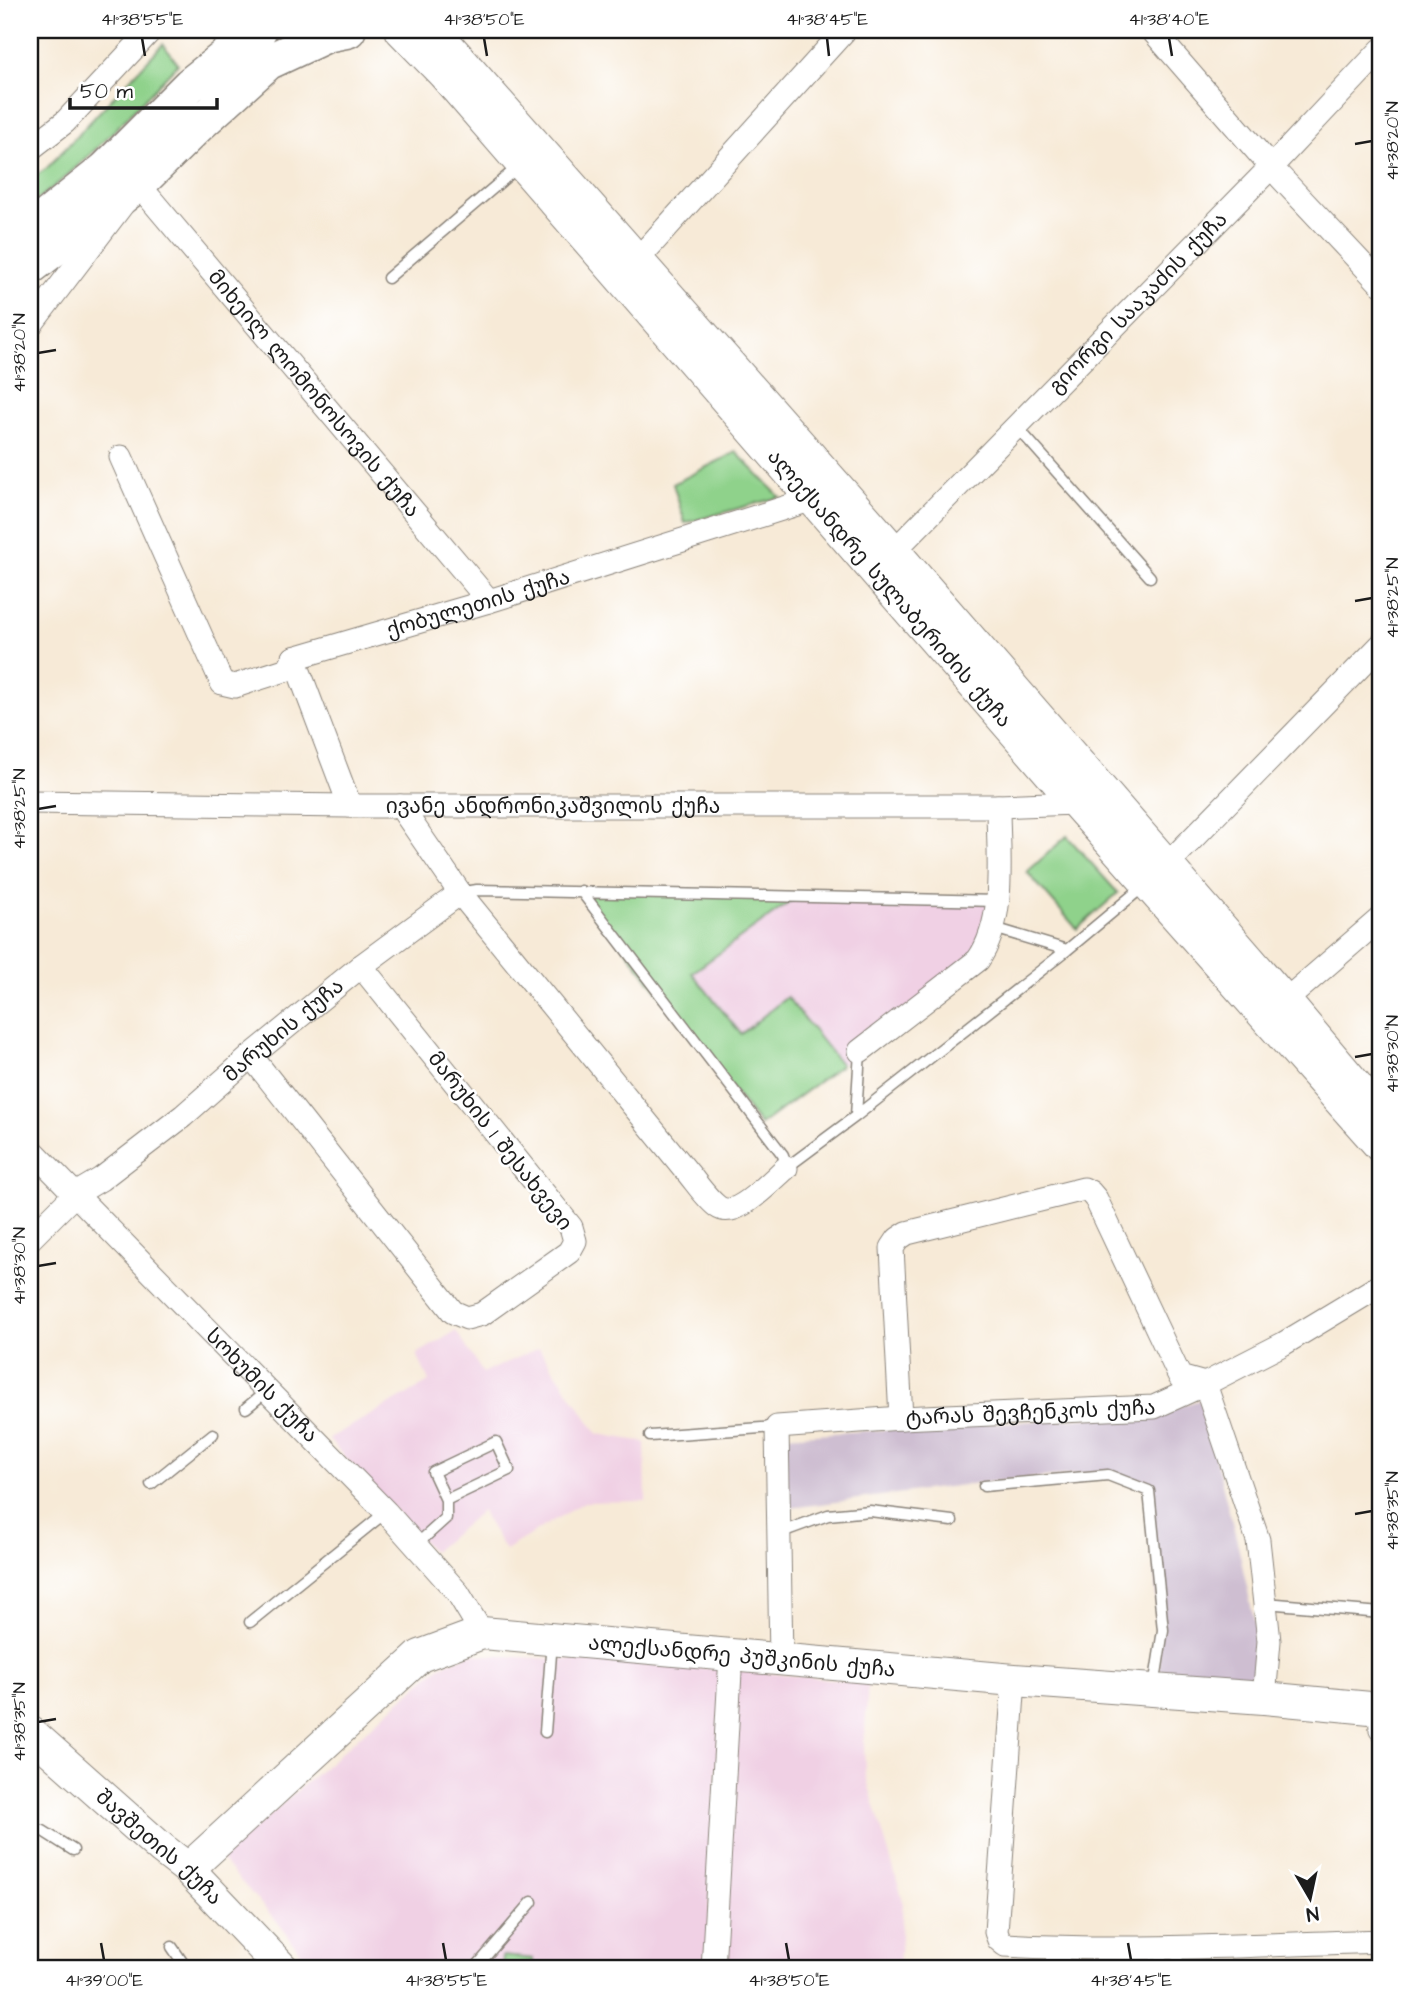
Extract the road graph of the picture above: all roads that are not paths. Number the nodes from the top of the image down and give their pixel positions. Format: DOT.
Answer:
graph roads {
  1 [pos="259,30"];
  2 [pos="348,30"];
  3 [pos="401,30"];
  4 [pos="435,30"];
  5 [pos="461,30"];
  6 [pos="845,30"];
  7 [pos="1152,30"];
  8 [pos="145,32"];
  9 [pos="1381,50"];
  10 [pos="468,68"];
  11 [pos="30,149"];
  12 [pos="521,164"];
  13 [pos="1271,167"];
  14 [pos="138,184"];
  15 [pos="30,230"];
  16 [pos="638,259"];
  17 [pos="30,267"];
  18 [pos="388,278"];
  19 [pos="1381,284"];
  20 [pos="30,326"];
  21 [pos="1017,428"];
  22 [pos="121,457"];
  23 [pos="823,490"];
  24 [pos="894,551"];
  25 [pos="1150,577"];
  26 [pos="489,601"];
  27 [pos="1381,645"];
  28 [pos="295,658"];
  29 [pos="30,802"];
  30 [pos="1076,803"];
  31 [pos="350,806"];
  32 [pos="400,806"];
  33 [pos="998,806"];
  34 [pos="1157,875"];
  35 [pos="581,891"];
  36 [pos="460,893"];
  37 [pos="998,901"];
  38 [pos="1381,918"];
  39 [pos="994,929"];
  40 [pos="1067,950"];
  41 [pos="361,965"];
  42 [pos="1285,1001"];
  43 [pos="860,1051"];
  44 [pos="251,1056"];
  45 [pos="1381,1115"];
  46 [pos="856,1116"];
  47 [pos="1381,1147"];
  48 [pos="30,1148"];
  49 [pos="786,1168"];
  50 [pos="74,1195"];
  51 [pos="30,1239"];
  52 [pos="1381,1285"];
  53 [pos="1205,1384"];
  54 [pos="268,1390"];
  55 [pos="246,1408"];
  56 [pos="901,1418"];
  57 [pos="777,1427"];
  58 [pos="213,1434"];
  59 [pos="650,1436"];
  60 [pos="151,1484"];
  61 [pos="984,1486"];
  62 [pos="446,1500"];
  63 [pos="386,1512"];
  64 [pos="952,1521"];
  65 [pos="779,1533"];
  66 [pos="416,1545"];
  67 [pos="1266,1602"];
  68 [pos="1381,1613"];
  69 [pos="250,1622"];
  70 [pos="482,1633"];
  71 [pos="552,1639"];
  72 [pos="732,1655"];
  73 [pos="781,1659"];
  74 [pos="1014,1680"];
  75 [pos="1154,1690"];
  76 [pos="1264,1698"];
  77 [pos="1381,1716"];
  78 [pos="30,1732"];
  79 [pos="545,1732"];
  80 [pos="30,1830"];
  81 [pos="73,1850"];
  82 [pos="188,1869"];
  83 [pos="532,1902"];
  84 [pos="1381,1941"];
  85 [pos="172,1947"];
  86 [pos="1058,1959"];
  87 [pos="1177,1959"];
  88 [pos="187,1969"];
  89 [pos="283,1969"];
  90 [pos="477,1969"];
  91 [pos="713,1969"];
  1 -- 15 [label="main road"];
  2 -- 14 [label="main road"];
  3 -- 12 [label="street, ალექსანდრე სულაბერიძის ქუჩა"];
  4 -- 10 [label="street, ალექსანდრე სულაბერიძის ქუჩა"];
  5 -- 10 [label="street"];
  6 -- 16 [label="street"];
  7 -- 13 [label="street"];
  8 -- 11 [label="street"];
  9 -- 13 [label="street, გიორგი სააკაძის ქუჩა"];
  10 -- 16 [label="street, ალექსანდრე სულაბერიძის ქუჩა"];
  12 -- 18 [label="lane"];
  12 -- 23 [label="street, ალექსანდრე სულაბერიძის ქუჩა"];
  13 -- 19 [label="street"];
  13 -- 21 [label="street, გიორგი სააკაძის ქუჩა"];
  14 -- 17 [label="main road"];
  14 -- 20 [label="street"];
  14 -- 26 [label="street, მიხეილ ლომონოსოვის ქუჩა"];
  16 -- 23 [label="street, ალექსანდრე სულაბერიძის ქუჩა"];
  21 -- 24 [label="street, გიორგი სააკაძის ქუჩა"];
  21 -- 25 [label="lane"];
  22 -- 28 [label="street, ქობულეთის ქუჩა"];
  23 -- 24 [label="street, ალექსანდრე სულაბერიძის ქუჩა"];
  23 -- 26 [label="street, ქობულეთის ქუჩა"];
  23 -- 30 [label="street, ალექსანდრე სულაბერიძის ქუჩა"];
  24 -- 34 [label="street, ალექსანდრე სულაბერიძის ქუჩა"];
  26 -- 28 [label="street, ქობულეთის ქუჩა"];
  27 -- 34 [label="street"];
  28 -- 31 [label="street"];
  29 -- 31 [label="street, ივანე ანდრონიკაშვილის ქუჩა"];
  30 -- 33 [label="street, ივანე ანდრონიკაშვილის ქუჩა"];
  30 -- 34 [label="street, ალექსანდრე სულაბერიძის ქუჩა"];
  31 -- 32 [label="street, ივანე ანდრონიკაშვილის ქუჩა"];
  32 -- 33 [label="street, ივანე ანდრონიკაშვილის ქუჩა"];
  32 -- 36 [label="street"];
  33 -- 37 [label="street"];
  34 -- 40 [label="lane"];
  34 -- 42 [label="street, ალექსანდრე სულაბერიძის ქუჩა"];
  34 -- 47 [label="street, ალექსანდრე სულაბერიძის ქუჩა"];
  35 -- 36 [label="lane"];
  35 -- 37 [label="lane"];
  35 -- 49 [label="lane"];
  36 -- 41 [label="street, მარუხის ქუჩა"];
  36 -- 49 [label="street"];
  37 -- 39 [label="street"];
  38 -- 42 [label="street"];
  39 -- 40 [label="lane"];
  39 -- 43 [label="street"];
  40 -- 46 [label="lane"];
  41 -- 44 [label="street, მარუხის ქუჩა"];
  41 -- 44 [label="street, მარუხის 1 შესახვევი"];
  42 -- 45 [label="street, ალექსანდრე სულაბერიძის ქუჩა"];
  43 -- 46 [label="lane"];
  44 -- 50 [label="street, მარუხის ქუჩა"];
  46 -- 49 [label="lane"];
  48 -- 50 [label="street, სოხუმის ქუჩა"];
  50 -- 51 [label="street, მარუხის ქუჩა"];
  50 -- 54 [label="street, სოხუმის ქუჩა"];
  52 -- 53 [label="street, ტარას შევჩენკოს ქუჩა"];
  53 -- 56 [label="street, ტარას შევჩენკოს ქუჩა"];
  53 -- 56 [label="street"];
  53 -- 67 [label="street"];
  54 -- 55 [label="lane"];
  54 -- 63 [label="street, სოხუმის ქუჩა"];
  56 -- 57 [label="street, ტარას შევჩენკოს ქუჩა"];
  57 -- 59 [label="lane, ტარას შევჩენკოს ქუჩა"];
  57 -- 65 [label="street"];
  58 -- 60 [label="lane"];
  61 -- 75 [label="lane"];
  62 -- 62 [label="lane"];
  62 -- 66 [label="lane"];
  63 -- 66 [label="street, სოხუმის ქუჩა"];
  63 -- 69 [label="lane"];
  64 -- 65 [label="lane"];
  65 -- 73 [label="street"];
  66 -- 70 [label="street, სოხუმის ქუჩა"];
  67 -- 68 [label="lane"];
  67 -- 76 [label="street"];
  70 -- 71 [label="street, ალექსანდრე პუშკინის ქუჩა"];
  70 -- 82 [label="street, ალექსანდრე პუშკინის ქუჩა"];
  71 -- 72 [label="street, ალექსანდრე პუშკინის ქუჩა"];
  71 -- 79 [label="lane"];
  72 -- 73 [label="street, ალექსანდრე პუშკინის ქუჩა"];
  72 -- 91 [label="street"];
  73 -- 74 [label="street, ალექსანდრე პუშკინის ქუჩა"];
  74 -- 75 [label="street, ალექსანდრე პუშკინის ქუჩა"];
  74 -- 86 [label="street"];
  75 -- 76 [label="street, ალექსანდრე პუშკინის ქუჩა"];
  76 -- 77 [label="street, ალექსანდრე პუშკინის ქუჩა"];
  78 -- 82 [label="street, შავშეთის ქუჩა"];
  80 -- 81 [label="lane"];
  82 -- 89 [label="street, შავშეთის ქუჩა"];
  83 -- 90 [label="lane"];
  84 -- 87 [label="street"];
  85 -- 88 [label="lane"];
  86 -- 87 [label="street"];
}
